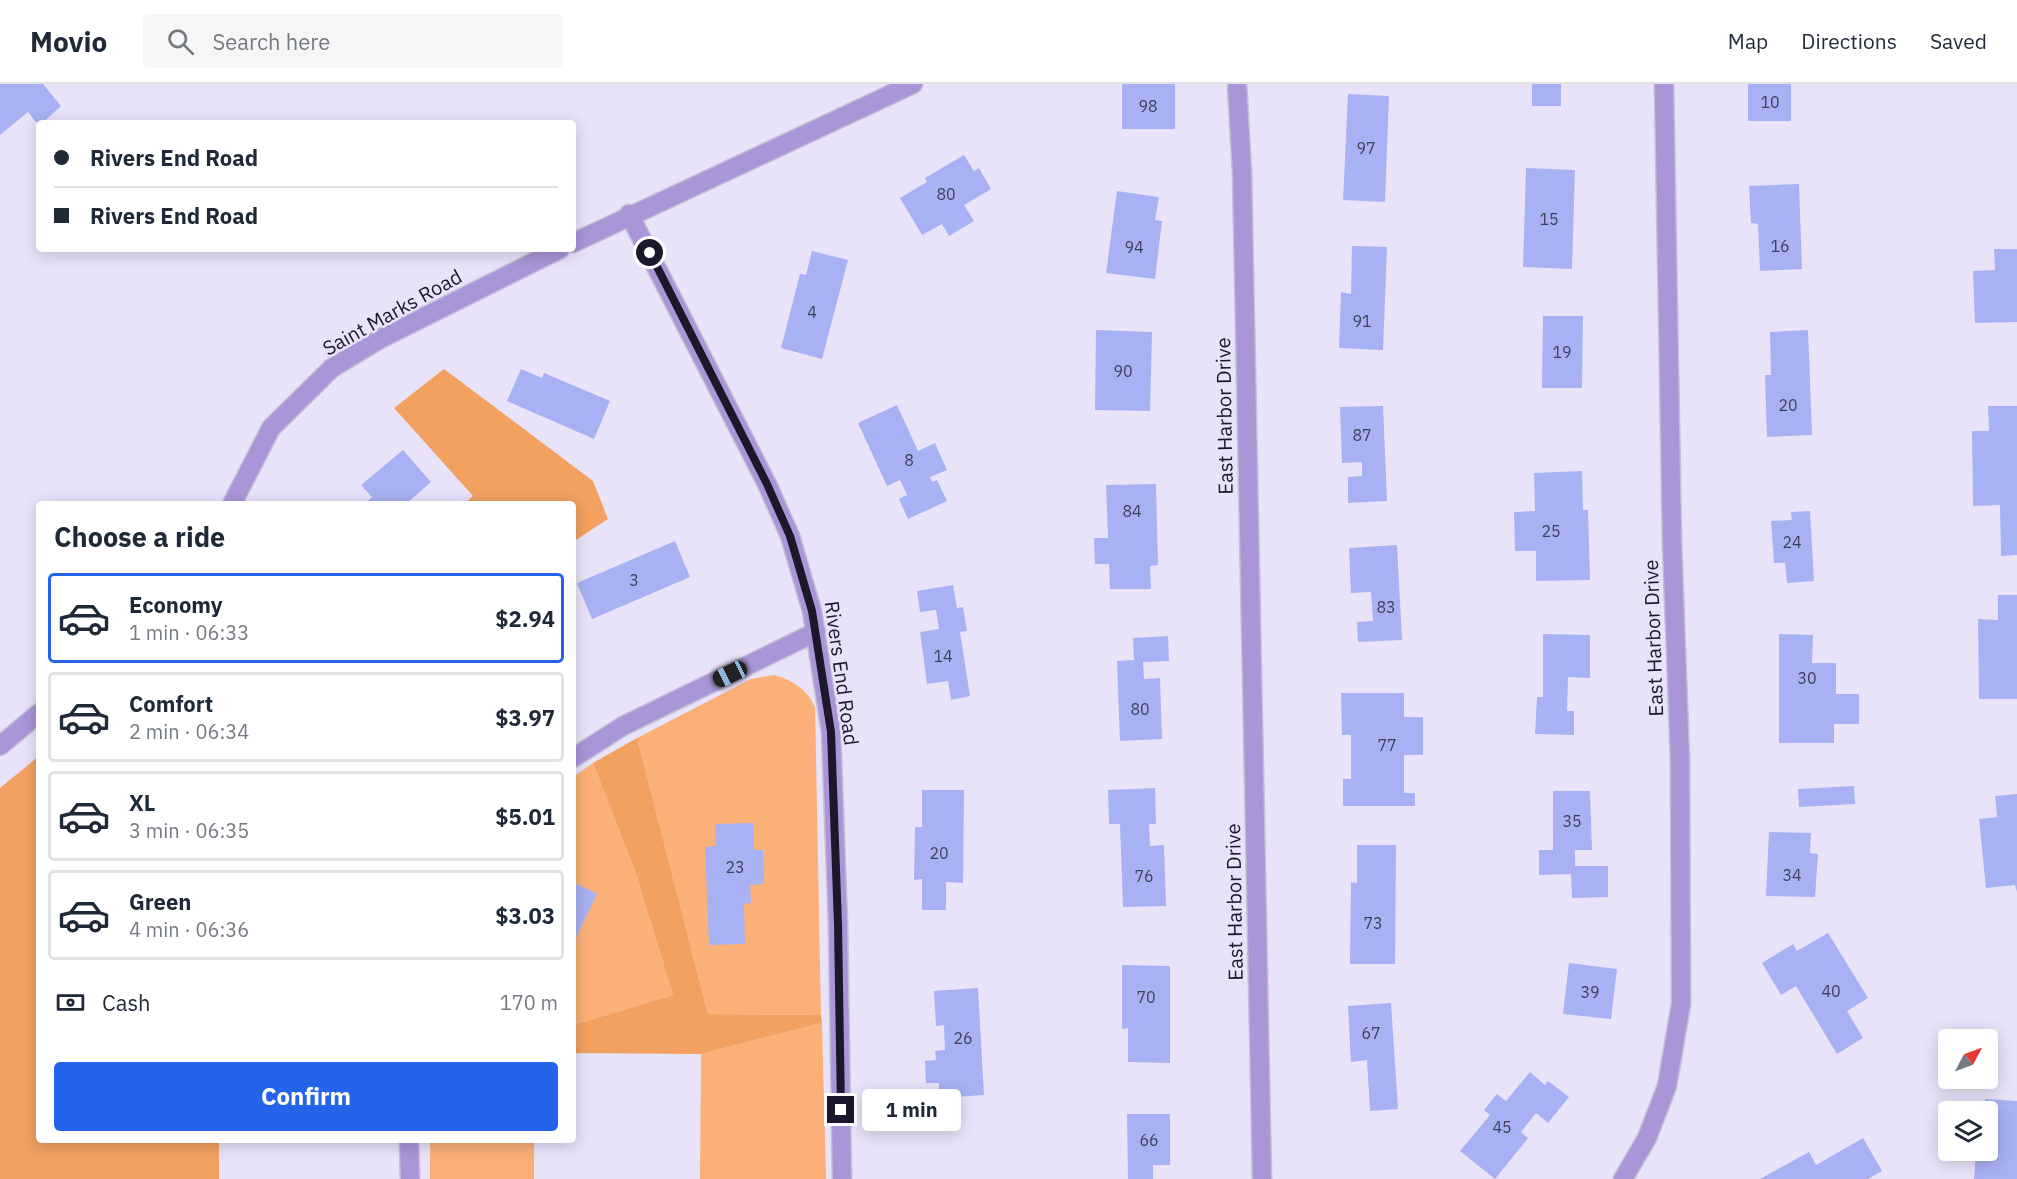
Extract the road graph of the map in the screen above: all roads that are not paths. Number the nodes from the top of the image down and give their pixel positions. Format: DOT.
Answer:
graph roads {
  1 [pos="913,84"];
  2 [pos="1237,84"];
  3 [pos="1664,84"];
  4 [pos="629,214"];
  5 [pos="576,241"];
  6 [pos="554,252"];
  7 [pos="234,501"];
  8 [pos="816,632"];
  9 [pos="36,716"];
  10 [pos="0,746"];
  11 [pos="576,756"];
  12 [pos="409,1143"];
  13 [pos="410,1179"];
  14 [pos="842,1179"];
  15 [pos="1262,1179"];
  16 [pos="1623,1179"];
  1 -- 4 [label="street"];
  2 -- 15 [label="street, East Harbor Drive"];
  3 -- 16 [label="street, East Harbor Drive"];
  4 -- 5 [label="street"];
  4 -- 8 [label="street, Rivers End Road"];
  6 -- 7 [label="street, Saint Marks Road"];
  8 -- 11 [label="street"];
  8 -- 14 [label="street, Rivers End Road"];
  9 -- 10 [label="street"];
  12 -- 13 [label="street"];
}
